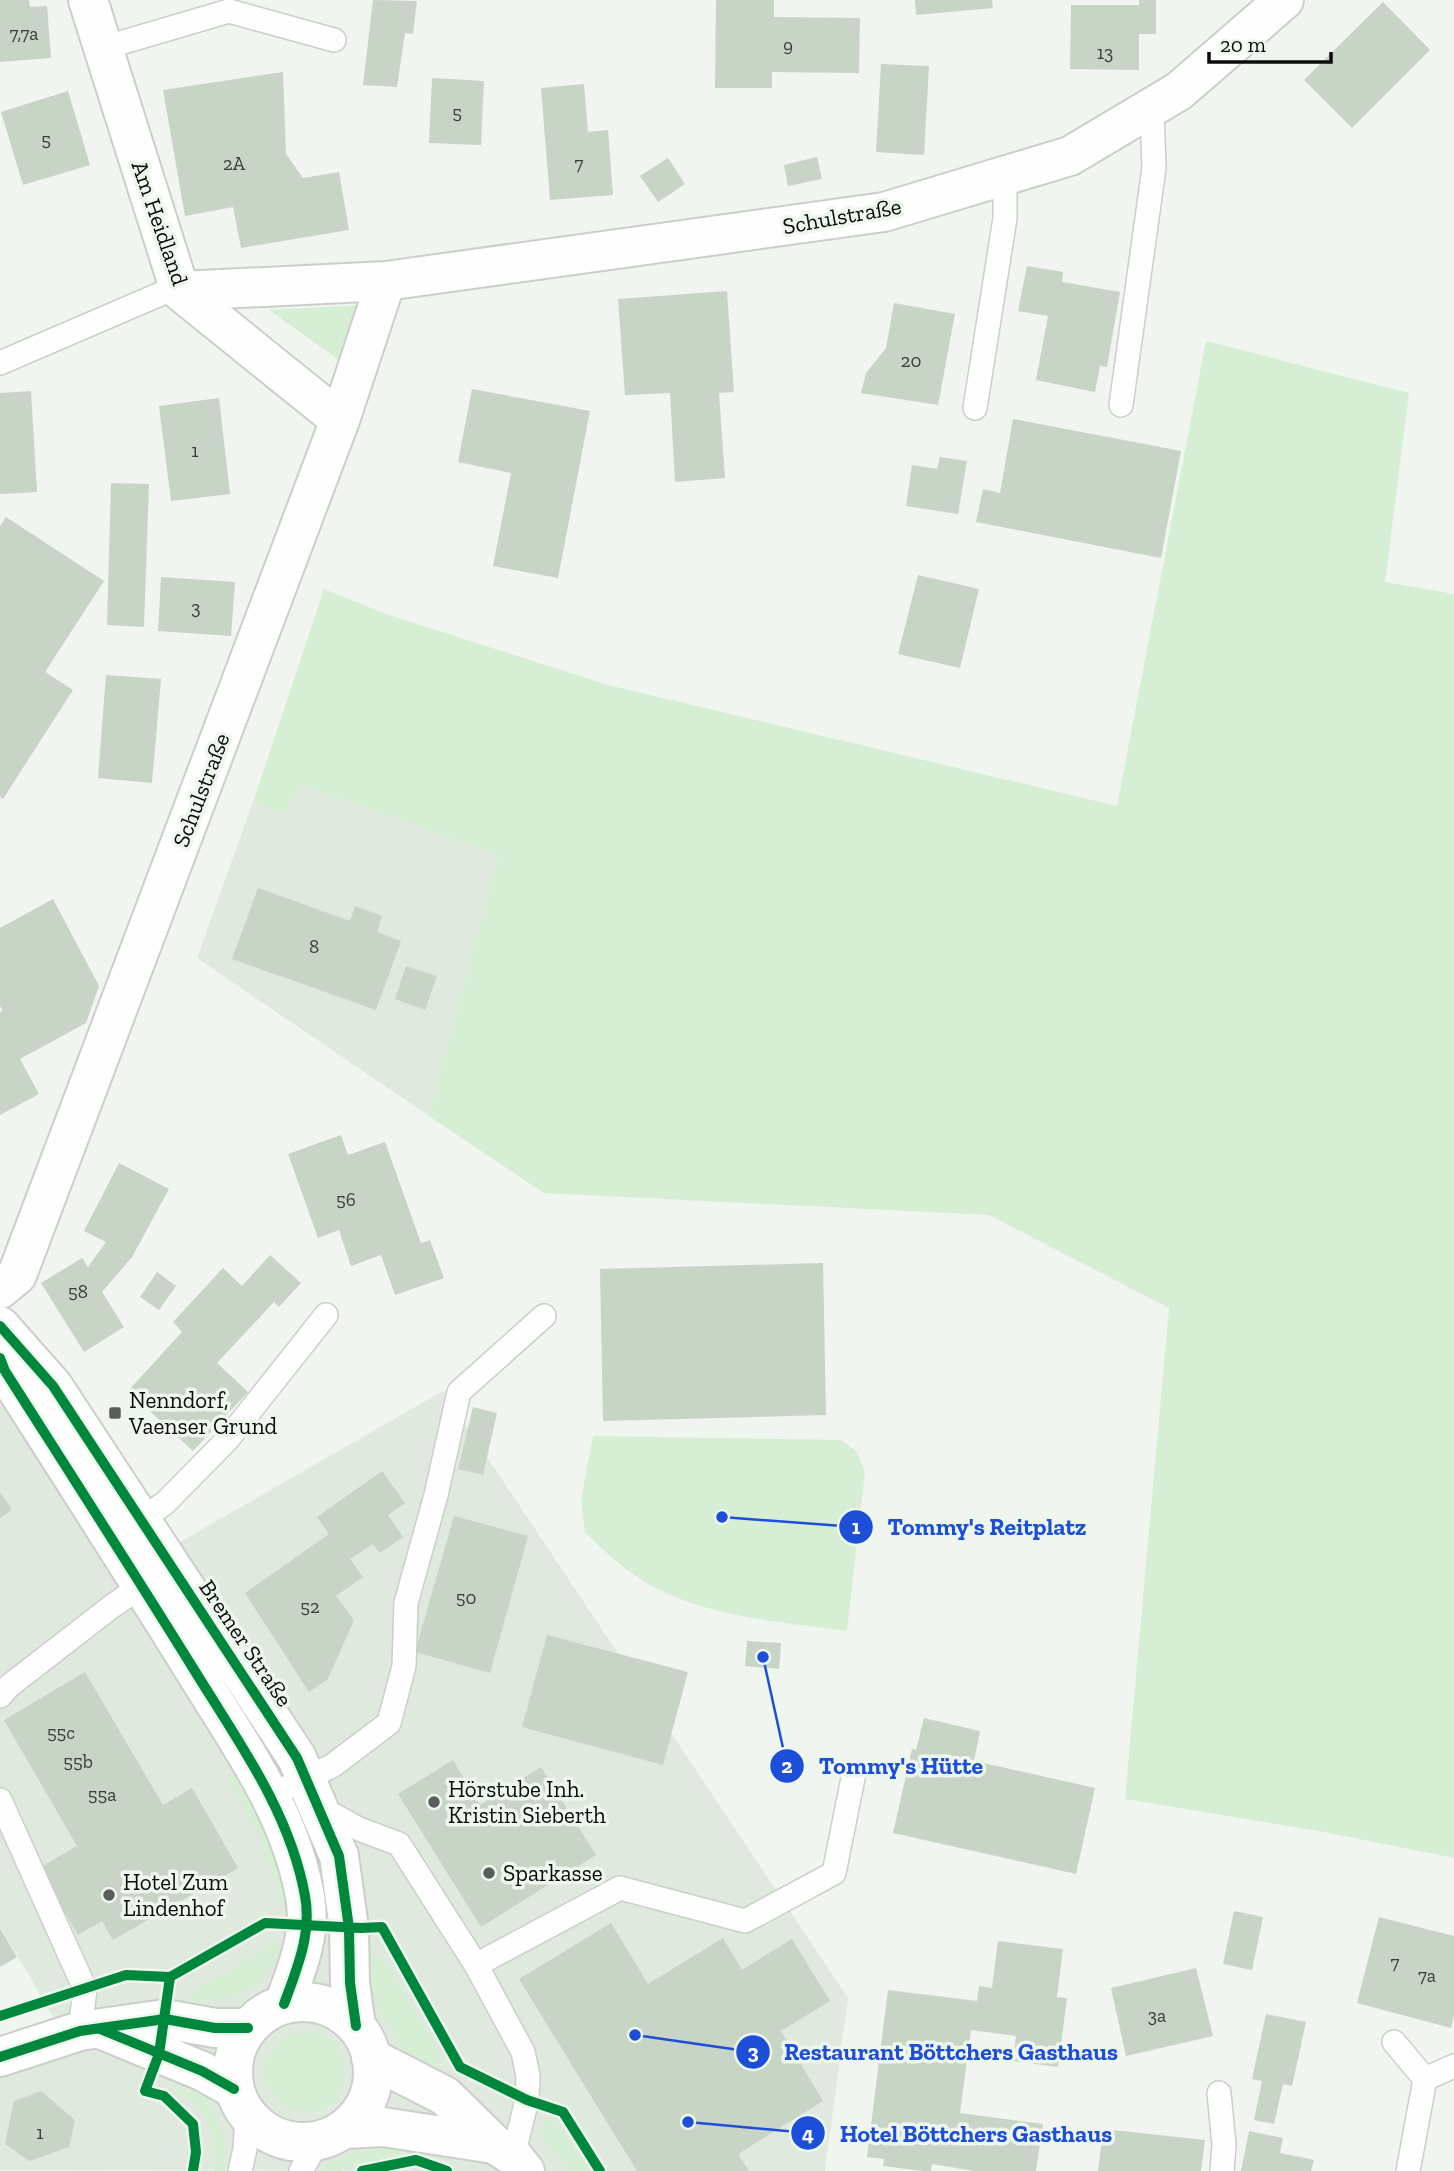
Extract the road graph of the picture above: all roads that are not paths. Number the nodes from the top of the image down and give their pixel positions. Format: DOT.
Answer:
graph roads {
  1 [pos="88,0"];
  2 [pos="1284,0"];
  3 [pos="334,40"];
  4 [pos="103,48"];
  5 [pos="1152,107"];
  6 [pos="1005,176"];
  7 [pos="386,281"];
  8 [pos="179,288"];
  9 [pos="0,363"];
  10 [pos="1121,405"];
  11 [pos="975,408"];
  12 [pos="340,420"];
  13 [pos="0,1289"];
  14 [pos="326,1315"];
  15 [pos="544,1316"];
  16 [pos="0,1326"];
  17 [pos="0,1358"];
  18 [pos="126,1530"];
  19 [pos="156,1576"];
  20 [pos="0,1696"];
  21 [pos="854,1773"];
  22 [pos="312,1793"];
  23 [pos="271,1796"];
  24 [pos="0,1800"];
  25 [pos="476,1965"];
  26 [pos="284,2004"];
  27 [pos="248,2028"];
  28 [pos="90,2030"];
  29 [pos="364,2042"];
  30 [pos="1394,2042"];
  31 [pos="0,2057"];
  32 [pos="1454,2066"];
  33 [pos="1425,2079"];
  34 [pos="1219,2094"];
  35 [pos="241,2102"];
  36 [pos="321,2147"];
  37 [pos="511,2157"];
  38 [pos="240,2171"];
  39 [pos="1222,2171"];
  40 [pos="1408,2171"];
  1 -- 4 [label="street, Am Heidland"];
  2 -- 5 [label="street, Schulstraße"];
  3 -- 4 [label="lane"];
  4 -- 8 [label="street, Am Heidland"];
  5 -- 6 [label="street, Schulstraße"];
  5 -- 10 [label="lane"];
  6 -- 7 [label="street, Schulstraße"];
  6 -- 11 [label="lane"];
  7 -- 8 [label="street, Schulstraße"];
  7 -- 12 [label="street, Schulstraße"];
  8 -- 9 [label="lane"];
  8 -- 12 [label="street, Am Heidland"];
  12 -- 13 [label="street, Schulstraße"];
  14 -- 18 [label="lane"];
  15 -- 22 [label="lane"];
  16 -- 18 [label="street, Bremer Straße"];
  17 -- 18 [label="street, Bremer Straße"];
  18 -- 19 [label="street, Bremer Straße"];
  19 -- 20 [label="lane"];
  19 -- 22 [label="street, Bremer Straße"];
  19 -- 23 [label="street, Bremer Straße"];
  21 -- 25 [label="lane"];
  22 -- 23 [label="lane"];
  22 -- 25 [label="lane"];
  22 -- 29 [label="street, Bremer Straße"];
  23 -- 26 [label="street, Bremer Straße"];
  24 -- 28 [label="lane"];
  25 -- 37 [label="lane"];
  26 -- 27 [label="street"];
  26 -- 29 [label="street"];
  27 -- 28 [label="street"];
  27 -- 35 [label="street"];
  28 -- 31 [label="street"];
  28 -- 35 [label="street"];
  29 -- 36 [label="street"];
  29 -- 37 [label="street"];
  30 -- 33 [label="lane"];
  32 -- 33 [label="lane"];
  33 -- 40 [label="lane"];
  34 -- 39 [label="lane"];
  35 -- 36 [label="street"];
  35 -- 38 [label="lane"];
  36 -- 37 [label="street"];
}
